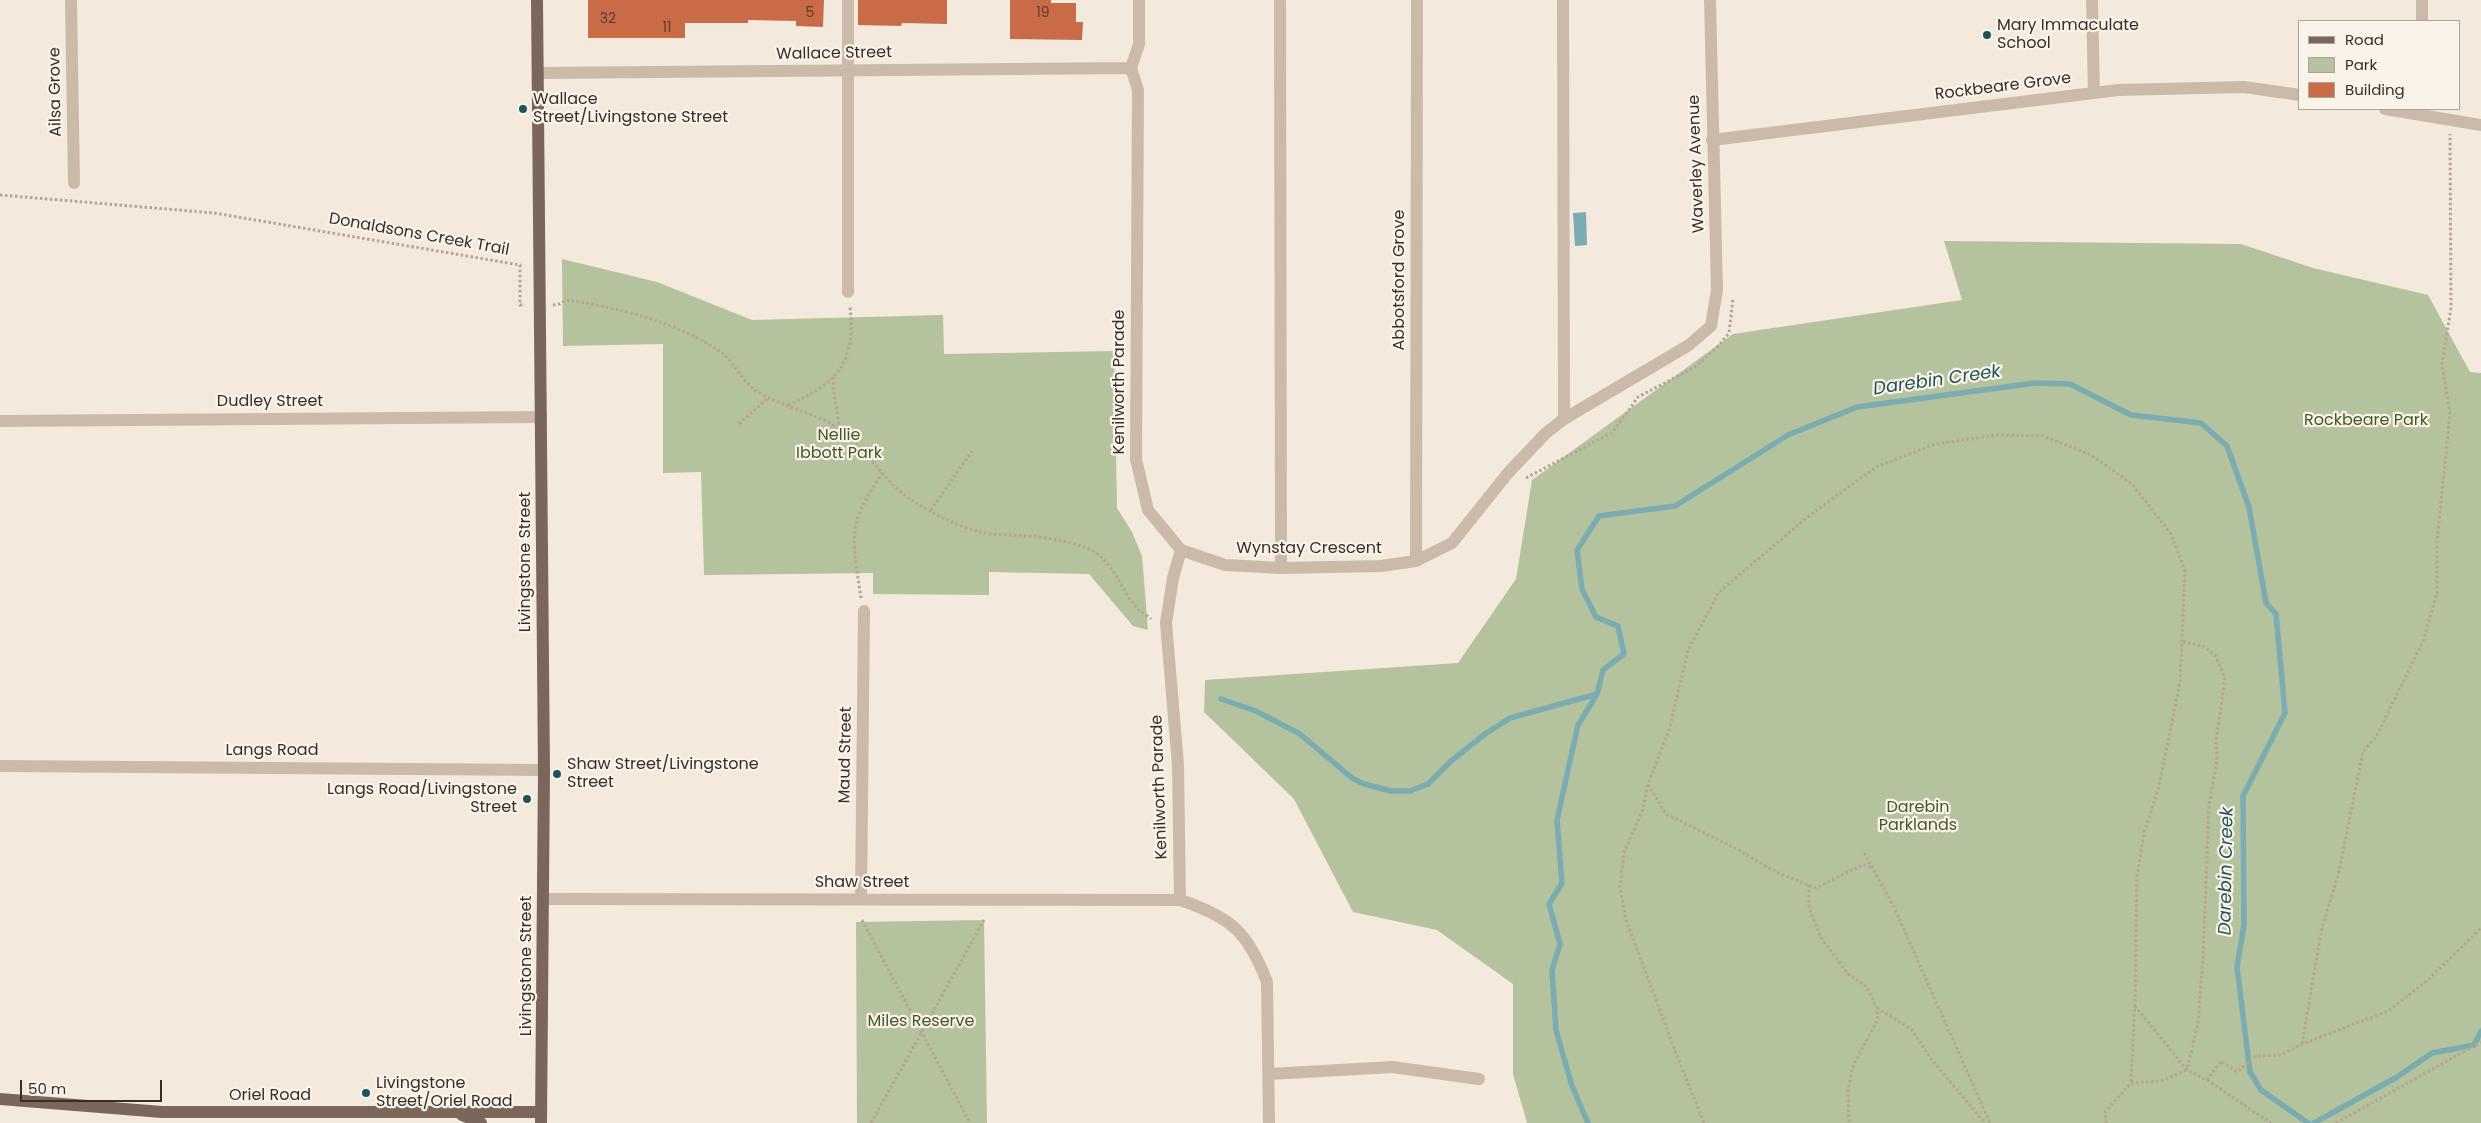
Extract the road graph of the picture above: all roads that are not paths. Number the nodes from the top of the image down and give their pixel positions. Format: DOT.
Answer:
graph roads {
  1 [pos="71,0"];
  2 [pos="537,0"];
  3 [pos="848,0"];
  4 [pos="1138,0"];
  5 [pos="1280,0"];
  6 [pos="1417,0"];
  7 [pos="1563,0"];
  8 [pos="1710,0"];
  9 [pos="2092,0"];
  10 [pos="2422,0"];
  11 [pos="2422,20"];
  12 [pos="1131,68"];
  13 [pos="848,70"];
  14 [pos="538,73"];
  15 [pos="2094,92"];
  16 [pos="2298,95"];
  17 [pos="2397,110"];
  18 [pos="2422,112"];
  19 [pos="2481,125"];
  20 [pos="1712,140"];
  21 [pos="74,183"];
  22 [pos="848,292"];
  23 [pos="1711,326"];
  24 [pos="541,417"];
  25 [pos="1564,419"];
  26 [pos="0,421"];
  27 [pos="1182,550"];
  28 [pos="1416,560"];
  29 [pos="1281,568"];
  30 [pos="864,611"];
  31 [pos="0,766"];
  32 [pos="544,770"];
  33 [pos="543,899"];
  34 [pos="861,899"];
  35 [pos="1180,900"];
  36 [pos="1270,1074"];
  37 [pos="1479,1079"];
  38 [pos="0,1099"];
  39 [pos="455,1112"];
  40 [pos="541,1118"];
  41 [pos="480,1123"];
  42 [pos="1269,1123"];
  1 -- 21 [label="street, Ailsa Grove"];
  2 -- 14 [label="main road, Livingstone Street"];
  3 -- 13 [label="street"];
  4 -- 12 [label="street"];
  5 -- 29 [label="street"];
  6 -- 28 [label="street, Abbotsford Grove"];
  7 -- 25 [label="street"];
  8 -- 20 [label="street, Waverley Avenue"];
  9 -- 15 [label="street"];
  10 -- 11 [label="street"];
  12 -- 13 [label="street, Wallace Street"];
  12 -- 27 [label="street, Kenilworth Parade"];
  13 -- 14 [label="street, Wallace Street"];
  13 -- 22 [label="street"];
  14 -- 24 [label="main road, Livingstone Street"];
  15 -- 16 [label="street, Rockbeare Grove"];
  15 -- 20 [label="street, Rockbeare Grove"];
  17 -- 18 [label="street"];
  18 -- 19 [label="street"];
  20 -- 23 [label="street, Waverley Avenue"];
  23 -- 25 [label="street, Wynstay Crescent"];
  24 -- 26 [label="street, Dudley Street"];
  24 -- 32 [label="main road, Livingstone Street"];
  25 -- 28 [label="street, Wynstay Crescent"];
  27 -- 29 [label="street, Wynstay Crescent"];
  27 -- 35 [label="street, Kenilworth Parade"];
  28 -- 29 [label="street, Wynstay Crescent"];
  30 -- 34 [label="street, Maud Street"];
  31 -- 32 [label="street, Langs Road"];
  32 -- 33 [label="main road, Livingstone Street"];
  33 -- 34 [label="street, Shaw Street"];
  33 -- 40 [label="main road, Livingstone Street"];
  34 -- 35 [label="street, Shaw Street"];
  35 -- 36 [label="street, Shaw Street"];
  36 -- 37 [label="street"];
  36 -- 42 [label="street, Shaw Street"];
  38 -- 39 [label="main road, Oriel Road"];
  39 -- 40 [label="main road, Oriel Road"];
  39 -- 41 [label="main road"];
}
